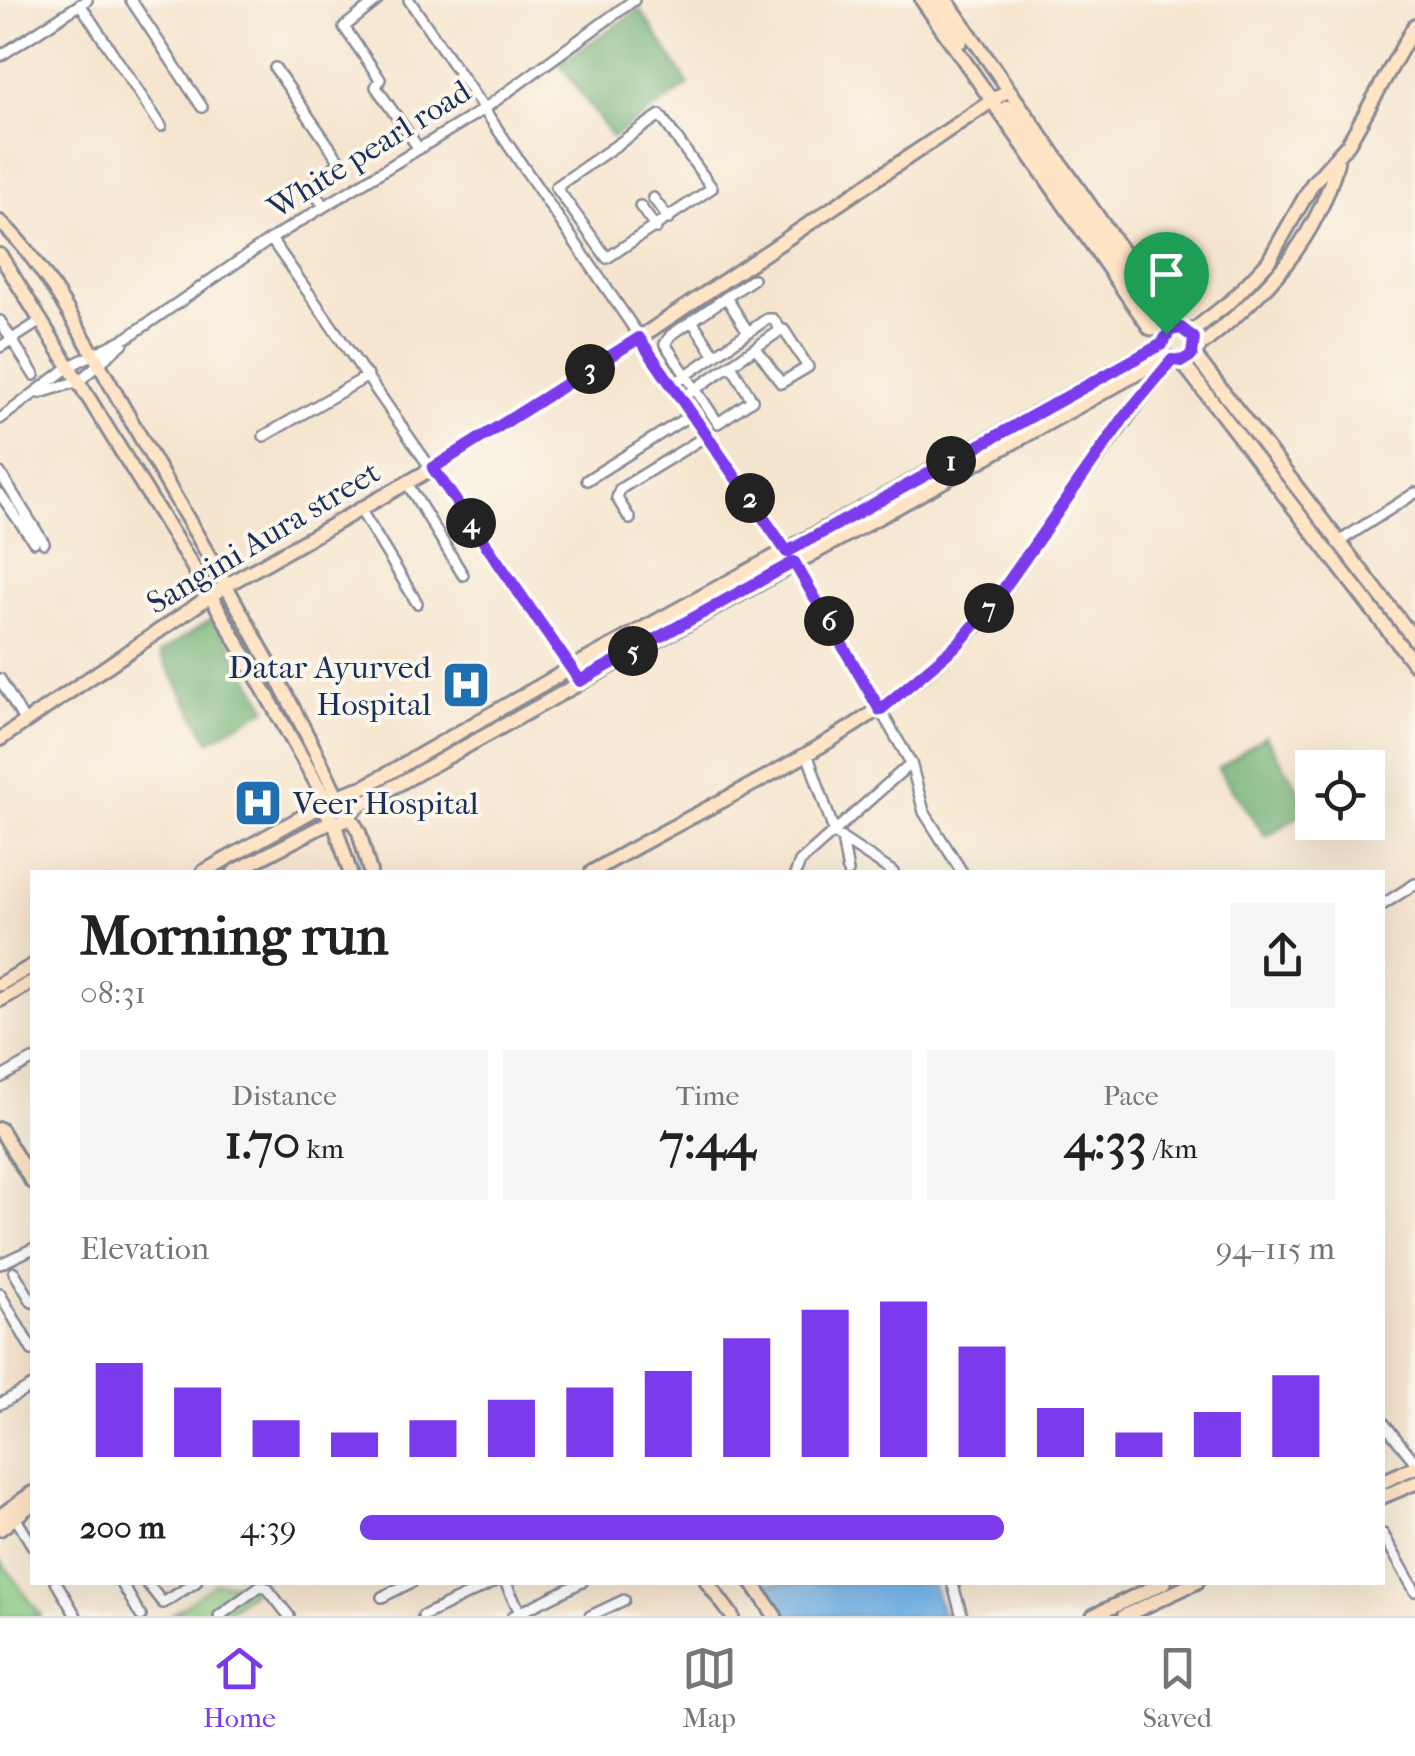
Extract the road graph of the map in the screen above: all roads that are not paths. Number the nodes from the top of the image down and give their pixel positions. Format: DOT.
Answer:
graph roads {
  1 [pos="131,0"];
  2 [pos="378,0"];
  3 [pos="409,0"];
  4 [pos="634,0"];
  5 [pos="922,0"];
  6 [pos="932,0"];
  7 [pos="946,0"];
  8 [pos="83,2"];
  9 [pos="1415,25"];
  10 [pos="0,56"];
  11 [pos="276,68"];
  12 [pos="999,95"];
  13 [pos="202,107"];
  14 [pos="484,109"];
  15 [pos="161,126"];
  16 [pos="419,148"];
  17 [pos="1338,160"];
  18 [pos="653,198"];
  19 [pos="324,206"];
  20 [pos="640,206"];
  21 [pos="668,219"];
  22 [pos="0,222"];
  23 [pos="656,228"];
  24 [pos="592,238"];
  25 [pos="271,239"];
  26 [pos="578,248"];
  27 [pos="0,255"];
  28 [pos="1259,273"];
  29 [pos="753,279"];
  30 [pos="1272,283"];
  31 [pos="726,297"];
  32 [pos="42,320"];
  33 [pos="692,320"];
  34 [pos="0,321"];
  35 [pos="781,330"];
  36 [pos="748,332"];
  37 [pos="128,337"];
  38 [pos="639,338"];
  39 [pos="12,340"];
  40 [pos="1175,346"];
  41 [pos="0,347"];
  42 [pos="756,348"];
  43 [pos="92,353"];
  44 [pos="714,355"];
  45 [pos="730,365"];
  46 [pos="70,366"];
  47 [pos="100,368"];
  48 [pos="34,375"];
  49 [pos="685,375"];
  50 [pos="368,376"];
  51 [pos="80,381"];
  52 [pos="672,385"];
  53 [pos="694,390"];
  54 [pos="34,395"];
  55 [pos="682,399"];
  56 [pos="692,414"];
  57 [pos="0,419"];
  58 [pos="264,436"];
  59 [pos="706,436"];
  60 [pos="433,468"];
  61 [pos="0,473"];
  62 [pos="587,480"];
  63 [pos="407,483"];
  64 [pos="1415,493"];
  65 [pos="0,494"];
  66 [pos="360,509"];
  67 [pos="630,519"];
  68 [pos="1334,545"];
  69 [pos="791,557"];
  70 [pos="463,575"];
  71 [pos="225,586"];
  72 [pos="210,596"];
  73 [pos="416,603"];
  74 [pos="1415,640"];
  75 [pos="1415,665"];
  76 [pos="570,668"];
  77 [pos="0,679"];
  78 [pos="580,681"];
  79 [pos="880,710"];
  80 [pos="25,722"];
  81 [pos="0,740"];
  82 [pos="808,756"];
  83 [pos="911,762"];
  84 [pos="332,800"];
  85 [pos="349,813"];
  86 [pos="333,821"];
  87 [pos="839,836"];
  88 [pos="207,870"];
  89 [pos="238,870"];
  90 [pos="349,870"];
  91 [pos="369,870"];
  92 [pos="596,870"];
  93 [pos="796,870"];
  94 [pos="848,870"];
  95 [pos="890,870"];
  96 [pos="961,870"];
  97 [pos="1415,884"];
  98 [pos="1385,903"];
  99 [pos="30,967"];
  100 [pos="30,983"];
  101 [pos="0,984"];
  102 [pos="0,1000"];
  103 [pos="30,1061"];
  104 [pos="0,1078"];
  105 [pos="1,1133"];
  106 [pos="30,1179"];
  107 [pos="30,1251"];
  108 [pos="0,1264"];
  109 [pos="14,1272"];
  110 [pos="0,1294"];
  111 [pos="30,1299"];
  112 [pos="30,1346"];
  113 [pos="0,1386"];
  114 [pos="30,1387"];
  115 [pos="4,1402"];
  116 [pos="1385,1425"];
  117 [pos="1415,1464"];
  118 [pos="1385,1480"];
  119 [pos="1415,1482"];
  120 [pos="30,1494"];
  121 [pos="1385,1497"];
  122 [pos="30,1506"];
  123 [pos="0,1516"];
  124 [pos="15,1518"];
  125 [pos="0,1529"];
  126 [pos="1385,1539"];
  127 [pos="30,1542"];
  128 [pos="58,1585"];
  129 [pos="122,1585"];
  130 [pos="148,1585"];
  131 [pos="191,1585"];
  132 [pos="406,1585"];
  133 [pos="488,1585"];
  134 [pos="506,1585"];
  135 [pos="576,1585"];
  136 [pos="709,1585"];
  137 [pos="754,1585"];
  138 [pos="953,1585"];
  139 [pos="1160,1585"];
  140 [pos="1189,1585"];
  141 [pos="1415,1591"];
  142 [pos="382,1597"];
  143 [pos="624,1600"];
  144 [pos="234,1612"];
  145 [pos="1118,1613"];
  146 [pos="518,1615"];
  147 [pos="76,1616"];
  148 [pos="141,1616"];
  149 [pos="219,1616"];
  150 [pos="288,1616"];
  151 [pos="423,1616"];
  152 [pos="590,1616"];
  153 [pos="732,1616"];
  154 [pos="775,1616"];
  155 [pos="962,1616"];
  156 [pos="1093,1616"];
  1 -- 13 [label="street"];
  2 -- 16 [label="street"];
  3 -- 14 [label="street"];
  4 -- 14 [label="street, White pearl road"];
  5 -- 12 [label="street"];
  6 -- 12 [label="street"];
  7 -- 12 [label="street"];
  8 -- 10 [label="street"];
  8 -- 15 [label="street"];
  9 -- 17 [label="street"];
  11 -- 19 [label="street"];
  12 -- 38 [label="street, Sangini Aura street"];
  12 -- 40 [label="street"];
  12 -- 40 [label="street"];
  14 -- 16 [label="street, White pearl road"];
  14 -- 26 [label="street"];
  16 -- 19 [label="street, White pearl road"];
  17 -- 28 [label="street"];
  17 -- 30 [label="street"];
  18 -- 21 [label="street"];
  19 -- 25 [label="street, White pearl road"];
  20 -- 23 [label="street"];
  21 -- 23 [label="street"];
  21 -- 24 [label="street"];
  22 -- 43 [label="street"];
  23 -- 24 [label="street"];
  24 -- 26 [label="street"];
  25 -- 37 [label="street, White pearl road"];
  25 -- 50 [label="street"];
  26 -- 38 [label="street"];
  27 -- 32 [label="street"];
  28 -- 30 [label="street"];
  28 -- 40 [label="street"];
  29 -- 31 [label="street"];
  30 -- 40 [label="street"];
  31 -- 33 [label="street"];
  31 -- 36 [label="street"];
  32 -- 39 [label="street"];
  32 -- 46 [label="street"];
  33 -- 44 [label="street"];
  33 -- 49 [label="street"];
  34 -- 39 [label="street"];
  35 -- 36 [label="street"];
  35 -- 42 [label="street"];
  35 -- 42 [label="street"];
  36 -- 44 [label="street"];
  37 -- 43 [label="street"];
  37 -- 47 [label="street"];
  38 -- 52 [label="street"];
  38 -- 60 [label="street, Sangini Aura street"];
  39 -- 41 [label="street"];
  39 -- 48 [label="street"];
  40 -- 68 [label="street"];
  40 -- 69 [label="street"];
  40 -- 79 [label="street"];
  42 -- 45 [label="street"];
  43 -- 46 [label="street"];
  43 -- 47 [label="street"];
  44 -- 49 [label="street"];
  45 -- 53 [label="street"];
  45 -- 53 [label="street"];
  46 -- 51 [label="street"];
  46 -- 54 [label="street"];
  47 -- 51 [label="street"];
  47 -- 71 [label="street"];
  49 -- 52 [label="street"];
  49 -- 53 [label="street"];
  50 -- 58 [label="street"];
  50 -- 60 [label="street"];
  51 -- 54 [label="street"];
  51 -- 72 [label="street"];
  52 -- 55 [label="street"];
  53 -- 55 [label="street"];
  54 -- 57 [label="street"];
  55 -- 56 [label="street"];
  56 -- 59 [label="street"];
  56 -- 62 [label="street"];
  59 -- 67 [label="street"];
  59 -- 69 [label="street"];
  60 -- 63 [label="street, Sangini Aura street"];
  60 -- 76 [label="street"];
  61 -- 65 [label="street"];
  63 -- 66 [label="street, Sangini Aura street"];
  63 -- 70 [label="street"];
  64 -- 68 [label="street"];
  66 -- 71 [label="street, Sangini Aura street"];
  66 -- 73 [label="street"];
  68 -- 74 [label="street"];
  68 -- 75 [label="street"];
  69 -- 76 [label="street"];
  69 -- 78 [label="street"];
  69 -- 79 [label="street"];
  71 -- 72 [label="street, Sangini Aura street"];
  71 -- 84 [label="street"];
  72 -- 80 [label="street, Sangini Aura street"];
  72 -- 84 [label="street"];
  76 -- 78 [label="street"];
  76 -- 84 [label="street"];
  77 -- 80 [label="street"];
  78 -- 85 [label="street"];
  79 -- 82 [label="street"];
  79 -- 83 [label="street"];
  80 -- 81 [label="street, Sangini Aura street"];
  82 -- 87 [label="street"];
  82 -- 92 [label="street"];
  83 -- 87 [label="street"];
  83 -- 96 [label="street"];
  84 -- 85 [label="street"];
  84 -- 86 [label="street"];
  84 -- 88 [label="street"];
  85 -- 86 [label="street"];
  85 -- 91 [label="street"];
  86 -- 89 [label="street"];
  86 -- 90 [label="street"];
  87 -- 93 [label="street"];
  87 -- 94 [label="street"];
  87 -- 95 [label="street"];
  97 -- 98 [label="street"];
  99 -- 101 [label="street"];
  100 -- 102 [label="street"];
  103 -- 104 [label="street"];
  105 -- 106 [label="street"];
  107 -- 108 [label="street"];
  109 -- 111 [label="street"];
  110 -- 112 [label="street"];
  113 -- 115 [label="street"];
  114 -- 115 [label="street"];
  116 -- 117 [label="street"];
  117 -- 118 [label="street"];
  119 -- 121 [label="street"];
  120 -- 123 [label="street"];
  122 -- 124 [label="street"];
  124 -- 125 [label="street"];
  124 -- 127 [label="street"];
  126 -- 141 [label="street"];
  128 -- 147 [label="street"];
  129 -- 148 [label="street"];
  130 -- 131 [label="street"];
  132 -- 142 [label="street"];
  133 -- 151 [label="street"];
  134 -- 146 [label="street"];
  135 -- 146 [label="street"];
  136 -- 153 [label="street"];
  137 -- 154 [label="street"];
  138 -- 155 [label="street"];
  139 -- 145 [label="street"];
  140 -- 145 [label="street"];
  143 -- 152 [label="street"];
  144 -- 149 [label="street"];
  144 -- 150 [label="street"];
  145 -- 156 [label="street"];
}
